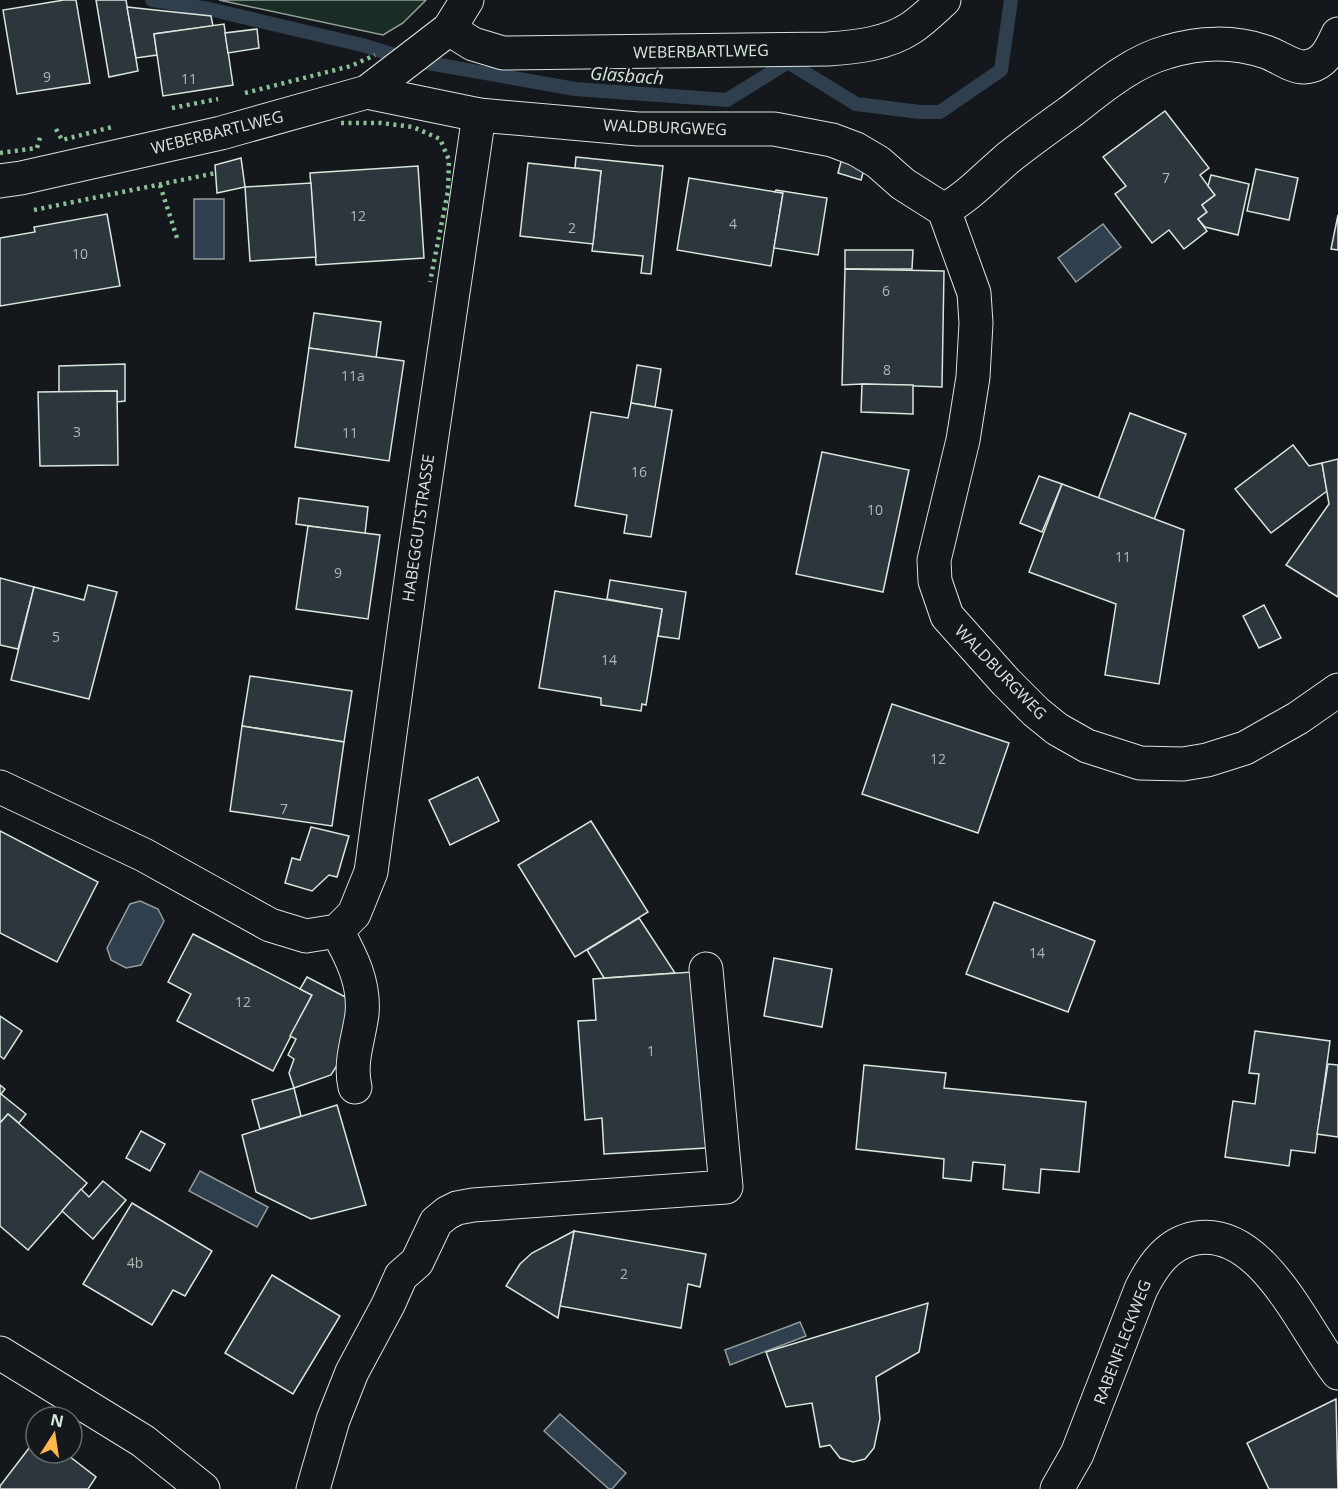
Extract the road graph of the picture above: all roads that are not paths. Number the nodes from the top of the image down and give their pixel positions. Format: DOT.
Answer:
graph roads {
  1 [pos="467,0"];
  2 [pos="944,0"];
  3 [pos="449,29"];
  4 [pos="1338,34"];
  5 [pos="367,92"];
  6 [pos="479,116"];
  7 [pos="0,181"];
  8 [pos="944,210"];
  9 [pos="1338,690"];
  10 [pos="0,788"];
  11 [pos="337,931"];
  12 [pos="706,969"];
  13 [pos="355,1087"];
  14 [pos="0,1353"];
  15 [pos="1338,1373"];
  16 [pos="203,1489"];
  17 [pos="313,1489"];
  18 [pos="1057,1489"];
  1 -- 3 [label="street, WEBERBARTLWEG"];
  2 -- 3 [label="street, WEBERBARTLWEG"];
  3 -- 5 [label="street, WEBERBARTLWEG"];
  4 -- 8 [label="street"];
  5 -- 6 [label="street, WALDBURGWEG"];
  5 -- 7 [label="street, WEBERBARTLWEG"];
  6 -- 8 [label="street, WALDBURGWEG"];
  6 -- 11 [label="street, HABEGGUTSTRASSE"];
  8 -- 9 [label="street, WALDBURGWEG"];
  10 -- 11 [label="street"];
  11 -- 13 [label="street"];
  12 -- 17 [label="street"];
  14 -- 16 [label="street"];
  15 -- 18 [label="street, RABENFLECKWEG"];
}
